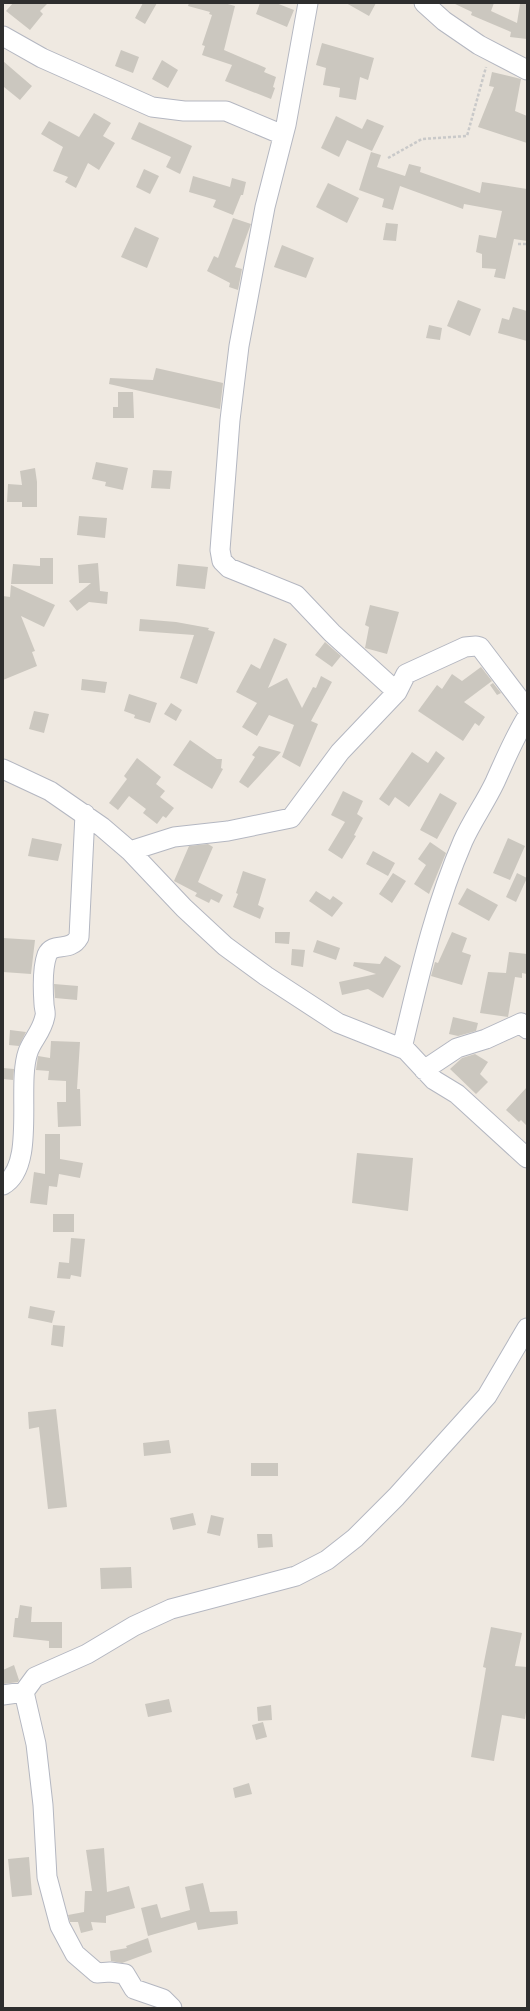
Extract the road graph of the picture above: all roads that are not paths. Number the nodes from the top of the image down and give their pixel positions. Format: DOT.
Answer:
graph roads {
  1 [pos="308,3"];
  2 [pos="424,3"];
  3 [pos="3,36"];
  4 [pos="527,70"];
  5 [pos="283,135"];
  6 [pos="397,692"];
  7 [pos="527,709"];
  8 [pos="527,717"];
  9 [pos="3,769"];
  10 [pos="85,814"];
  11 [pos="130,851"];
  12 [pos="527,1029"];
  13 [pos="402,1048"];
  14 [pos="424,1070"];
  15 [pos="527,1158"];
  16 [pos="3,1185"];
  17 [pos="527,1328"];
  18 [pos="24,1692"];
  19 [pos="3,1695"];
  20 [pos="172,2008"];
  1 -- 5 [label="street"];
  2 -- 4 [label="street"];
  3 -- 5 [label="street"];
  5 -- 6 [label="street"];
  6 -- 7 [label="street"];
  6 -- 11 [label="street"];
  8 -- 13 [label="street"];
  9 -- 10 [label="street"];
  10 -- 11 [label="street"];
  10 -- 16 [label="street"];
  11 -- 13 [label="street"];
  12 -- 14 [label="street"];
  13 -- 14 [label="street"];
  14 -- 15 [label="street"];
  17 -- 18 [label="street"];
  18 -- 19 [label="street"];
  18 -- 20 [label="street"];
}
